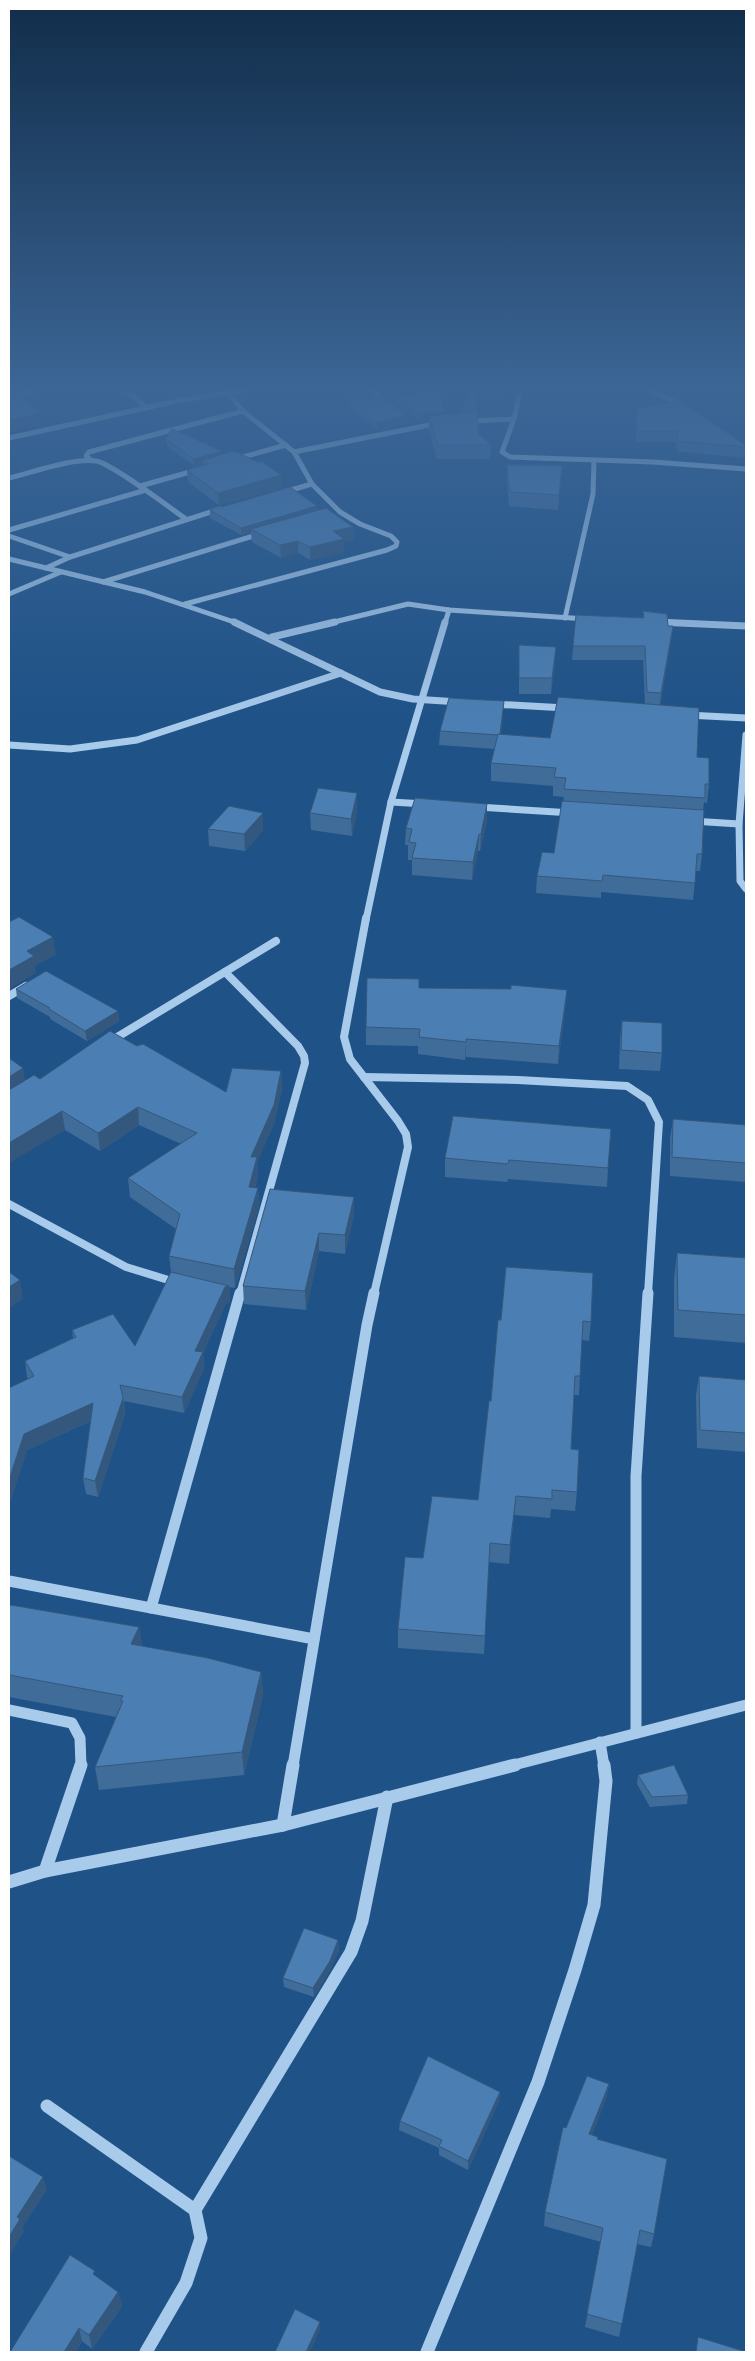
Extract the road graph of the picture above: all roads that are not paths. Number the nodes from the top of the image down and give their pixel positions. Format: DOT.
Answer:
graph roads {
  1 [pos="121,497"];
  2 [pos="156,497"];
  3 [pos="325,497"];
  4 [pos="592,497"];
  5 [pos="226,507"];
  6 [pos="340,512"];
  7 [pos="331,514"];
  8 [pos="186,519"];
  9 [pos="9,530"];
  10 [pos="269,532"];
  11 [pos="9,536"];
  12 [pos="70,558"];
  13 [pos="9,559"];
  14 [pos="46,568"];
  15 [pos="61,572"];
  16 [pos="102,582"];
  17 [pos="9,594"];
  18 [pos="185,604"];
  19 [pos="449,610"];
  20 [pos="565,618"];
  21 [pos="594,620"];
  22 [pos="651,622"];
  23 [pos="746,626"];
  24 [pos="272,637"];
  25 [pos="341,673"];
  26 [pos="422,700"];
  27 [pos="471,702"];
  28 [pos="481,703"];
  29 [pos="570,708"];
  30 [pos="678,714"];
  31 [pos="746,718"];
  32 [pos="746,735"];
  33 [pos="9,745"];
  34 [pos="391,802"];
  35 [pos="431,804"];
  36 [pos="471,807"];
  37 [pos="580,814"];
  38 [pos="680,820"];
  39 [pos="739,824"];
  40 [pos="746,889"];
  41 [pos="276,941"];
  42 [pos="225,972"];
  43 [pos="32,982"];
  44 [pos="9,996"];
  45 [pos="100,1047"];
  46 [pos="364,1077"];
  47 [pos="9,1204"];
  48 [pos="192,1286"];
  49 [pos="9,1581"];
  50 [pos="151,1608"];
  51 [pos="314,1639"];
  52 [pos="746,1705"];
  53 [pos="9,1710"];
  54 [pos="636,1732"];
  55 [pos="600,1742"];
  56 [pos="388,1797"];
  57 [pos="283,1825"];
  58 [pos="45,1871"];
  59 [pos="9,1882"];
  60 [pos="47,2106"];
  61 [pos="195,2210"];
  62 [pos="146,2352"];
  63 [pos="427,2352"];
  1 -- 9 [label="street"];
  2 -- 8 [label="street"];
  3 -- 6 [label="street"];
  4 -- 20 [label="street"];
  5 -- 8 [label="street"];
  6 -- 7 [label="street"];
  6 -- 18 [label="street"];
  8 -- 12 [label="street"];
  10 -- 16 [label="street"];
  11 -- 12 [label="street"];
  12 -- 14 [label="street"];
  13 -- 14 [label="street"];
  14 -- 15 [label="street"];
  15 -- 16 [label="street"];
  15 -- 17 [label="street"];
  16 -- 18 [label="street"];
  18 -- 24 [label="street"];
  19 -- 20 [label="street"];
  19 -- 24 [label="street"];
  19 -- 26 [label="street"];
  20 -- 21 [label="street"];
  22 -- 23 [label="street"];
  24 -- 25 [label="street"];
  25 -- 26 [label="street"];
  25 -- 33 [label="street"];
  26 -- 27 [label="street"];
  26 -- 34 [label="street"];
  28 -- 29 [label="street"];
  30 -- 31 [label="street"];
  32 -- 39 [label="street"];
  34 -- 35 [label="street"];
  34 -- 46 [label="street"];
  36 -- 37 [label="street"];
  38 -- 39 [label="street"];
  39 -- 40 [label="street"];
  41 -- 42 [label="street"];
  42 -- 45 [label="street"];
  42 -- 50 [label="street"];
  43 -- 44 [label="street"];
  46 -- 51 [label="street"];
  46 -- 54 [label="street"];
  47 -- 48 [label="street"];
  49 -- 50 [label="street"];
  50 -- 51 [label="street"];
  51 -- 57 [label="street"];
  52 -- 54 [label="street"];
  53 -- 58 [label="street"];
  54 -- 55 [label="street"];
  55 -- 56 [label="street"];
  55 -- 63 [label="street"];
  56 -- 57 [label="street"];
  56 -- 61 [label="street"];
  57 -- 58 [label="street"];
  58 -- 59 [label="street"];
  60 -- 61 [label="street"];
  61 -- 62 [label="street"];
}
